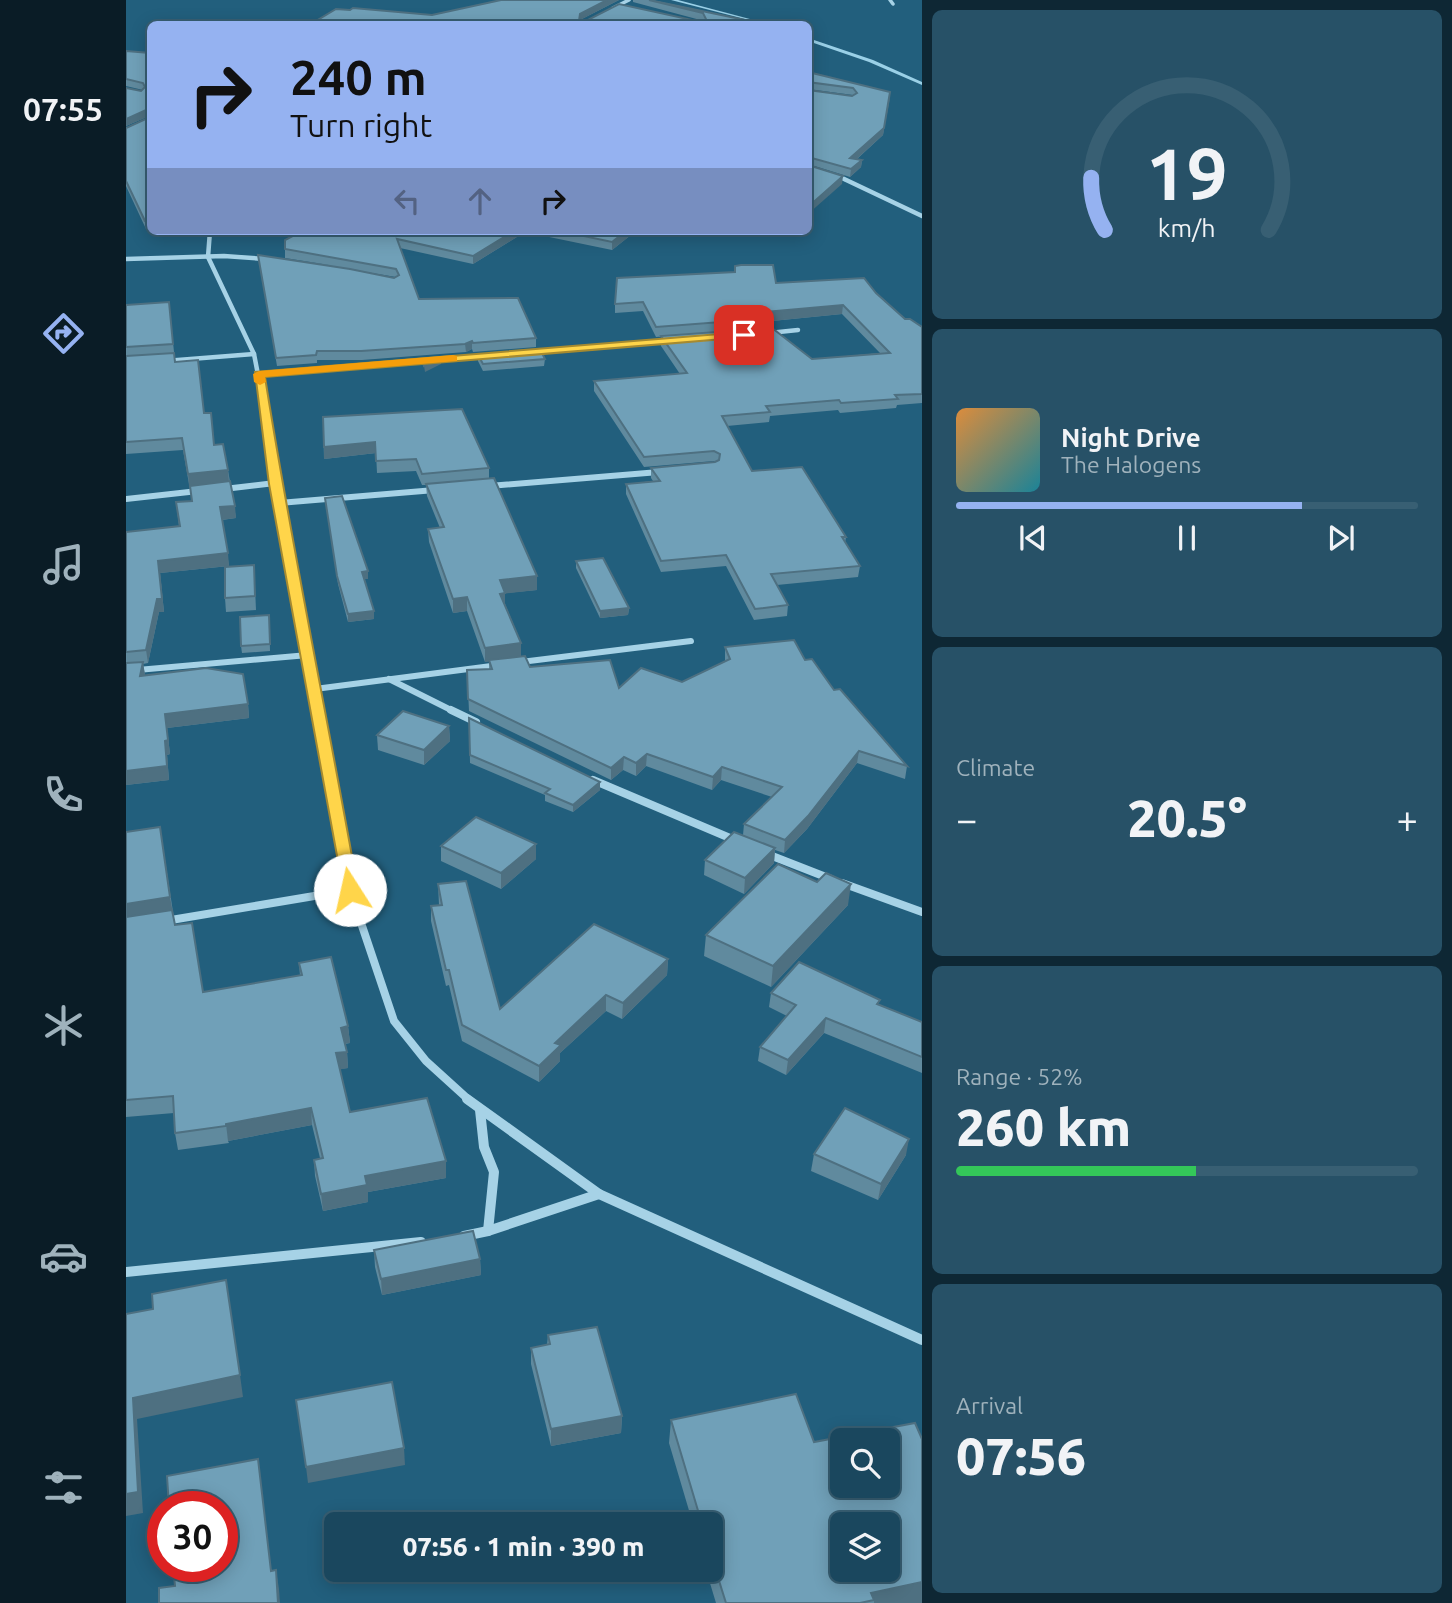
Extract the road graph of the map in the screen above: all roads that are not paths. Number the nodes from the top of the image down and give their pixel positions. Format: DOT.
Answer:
graph roads {
  1 [pos="629,0"];
  2 [pos="617,5"];
  3 [pos="629,8"];
  4 [pos="606,12"];
  5 [pos="827,171"];
  6 [pos="922,216"];
  7 [pos="210,235"];
  8 [pos="208,257"];
  9 [pos="126,259"];
  10 [pos="271,260"];
  11 [pos="798,330"];
  12 [pos="757,334"];
  13 [pos="674,341"];
  14 [pos="522,353"];
  15 [pos="254,354"];
  16 [pos="494,355"];
  17 [pos="152,362"];
  18 [pos="259,374"];
  19 [pos="673,470"];
  20 [pos="275,484"];
  21 [pos="483,486"];
  22 [pos="221,489"];
  23 [pos="207,490"];
  24 [pos="442,490"];
  25 [pos="126,499"];
  26 [pos="279,503"];
  27 [pos="691,641"];
  28 [pos="308,655"];
  29 [pos="126,671"];
  30 [pos="389,679"];
  31 [pos="315,689"];
  32 [pos="485,727"];
  33 [pos="581,774"];
  34 [pos="740,843"];
  35 [pos="752,848"];
  36 [pos="350,890"];
  37 [pos="922,912"];
  38 [pos="152,923"];
  39 [pos="480,1110"];
  40 [pos="599,1194"];
  41 [pos="488,1231"];
  42 [pos="453,1238"];
  43 [pos="430,1242"];
  44 [pos="126,1272"];
  45 [pos="922,1340"];
  1 -- 2 [label="street"];
  2 -- 3 [label="street"];
  2 -- 4 [label="street"];
  5 -- 6 [label="street"];
  7 -- 8 [label="street"];
  8 -- 9 [label="street"];
  8 -- 10 [label="street"];
  8 -- 15 [label="street"];
  11 -- 12 [label="street"];
  13 -- 14 [label="street"];
  15 -- 17 [label="street"];
  15 -- 18 [label="street"];
  16 -- 18 [label="street"];
  18 -- 20 [label="street"];
  19 -- 21 [label="street"];
  20 -- 22 [label="street"];
  20 -- 26 [label="street"];
  23 -- 25 [label="street"];
  24 -- 26 [label="street"];
  26 -- 28 [label="street"];
  27 -- 30 [label="street"];
  28 -- 29 [label="street"];
  28 -- 31 [label="street"];
  30 -- 31 [label="street"];
  30 -- 32 [label="street"];
  31 -- 36 [label="street"];
  33 -- 34 [label="street"];
  35 -- 37 [label="street"];
  36 -- 38 [label="street"];
  36 -- 39 [label="street"];
  39 -- 40 [label="street"];
  39 -- 41 [label="street"];
  40 -- 41 [label="street"];
  40 -- 45 [label="street"];
  41 -- 42 [label="street"];
  43 -- 44 [label="street"];
}
